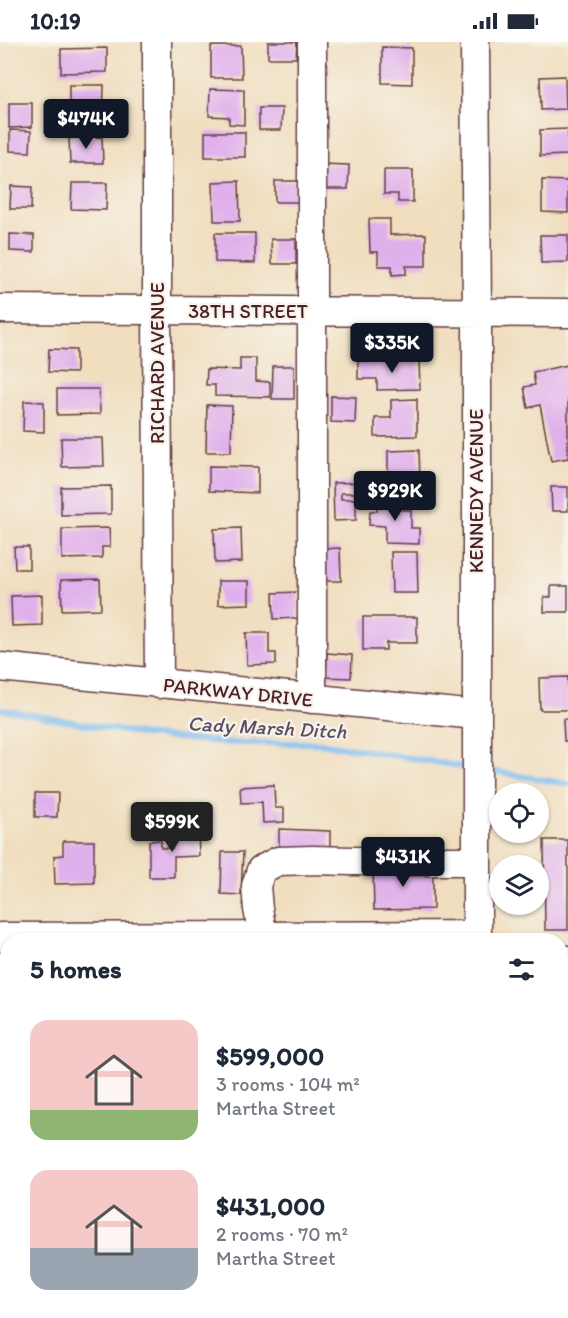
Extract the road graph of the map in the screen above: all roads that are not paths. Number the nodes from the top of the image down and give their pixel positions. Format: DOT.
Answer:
graph roads {
  1 [pos="157,42"];
  2 [pos="312,42"];
  3 [pos="475,42"];
  4 [pos="0,309"];
  5 [pos="157,310"];
  6 [pos="312,311"];
  7 [pos="477,313"];
  8 [pos="568,314"];
  9 [pos="0,667"];
  10 [pos="159,684"];
  11 [pos="312,699"];
  12 [pos="476,715"];
  13 [pos="477,861"];
  14 [pos="262,933"];
  15 [pos="477,933"];
  1 -- 5 [label="street, RICHARD AVENUE"];
  2 -- 6 [label="street"];
  3 -- 7 [label="street, KENNEDY AVENUE"];
  4 -- 5 [label="street, 38TH STREET"];
  5 -- 6 [label="street, 38TH STREET"];
  5 -- 10 [label="street, RICHARD AVENUE"];
  6 -- 7 [label="street, 38TH STREET"];
  6 -- 11 [label="street"];
  7 -- 8 [label="street, 38TH STREET"];
  7 -- 12 [label="street, KENNEDY AVENUE"];
  9 -- 10 [label="street, PARKWAY DRIVE"];
  10 -- 11 [label="street, PARKWAY DRIVE"];
  11 -- 12 [label="street, PARKWAY DRIVE"];
  12 -- 13 [label="street, KENNEDY AVENUE"];
  13 -- 14 [label="street"];
  13 -- 15 [label="street, KENNEDY AVENUE"];
}
